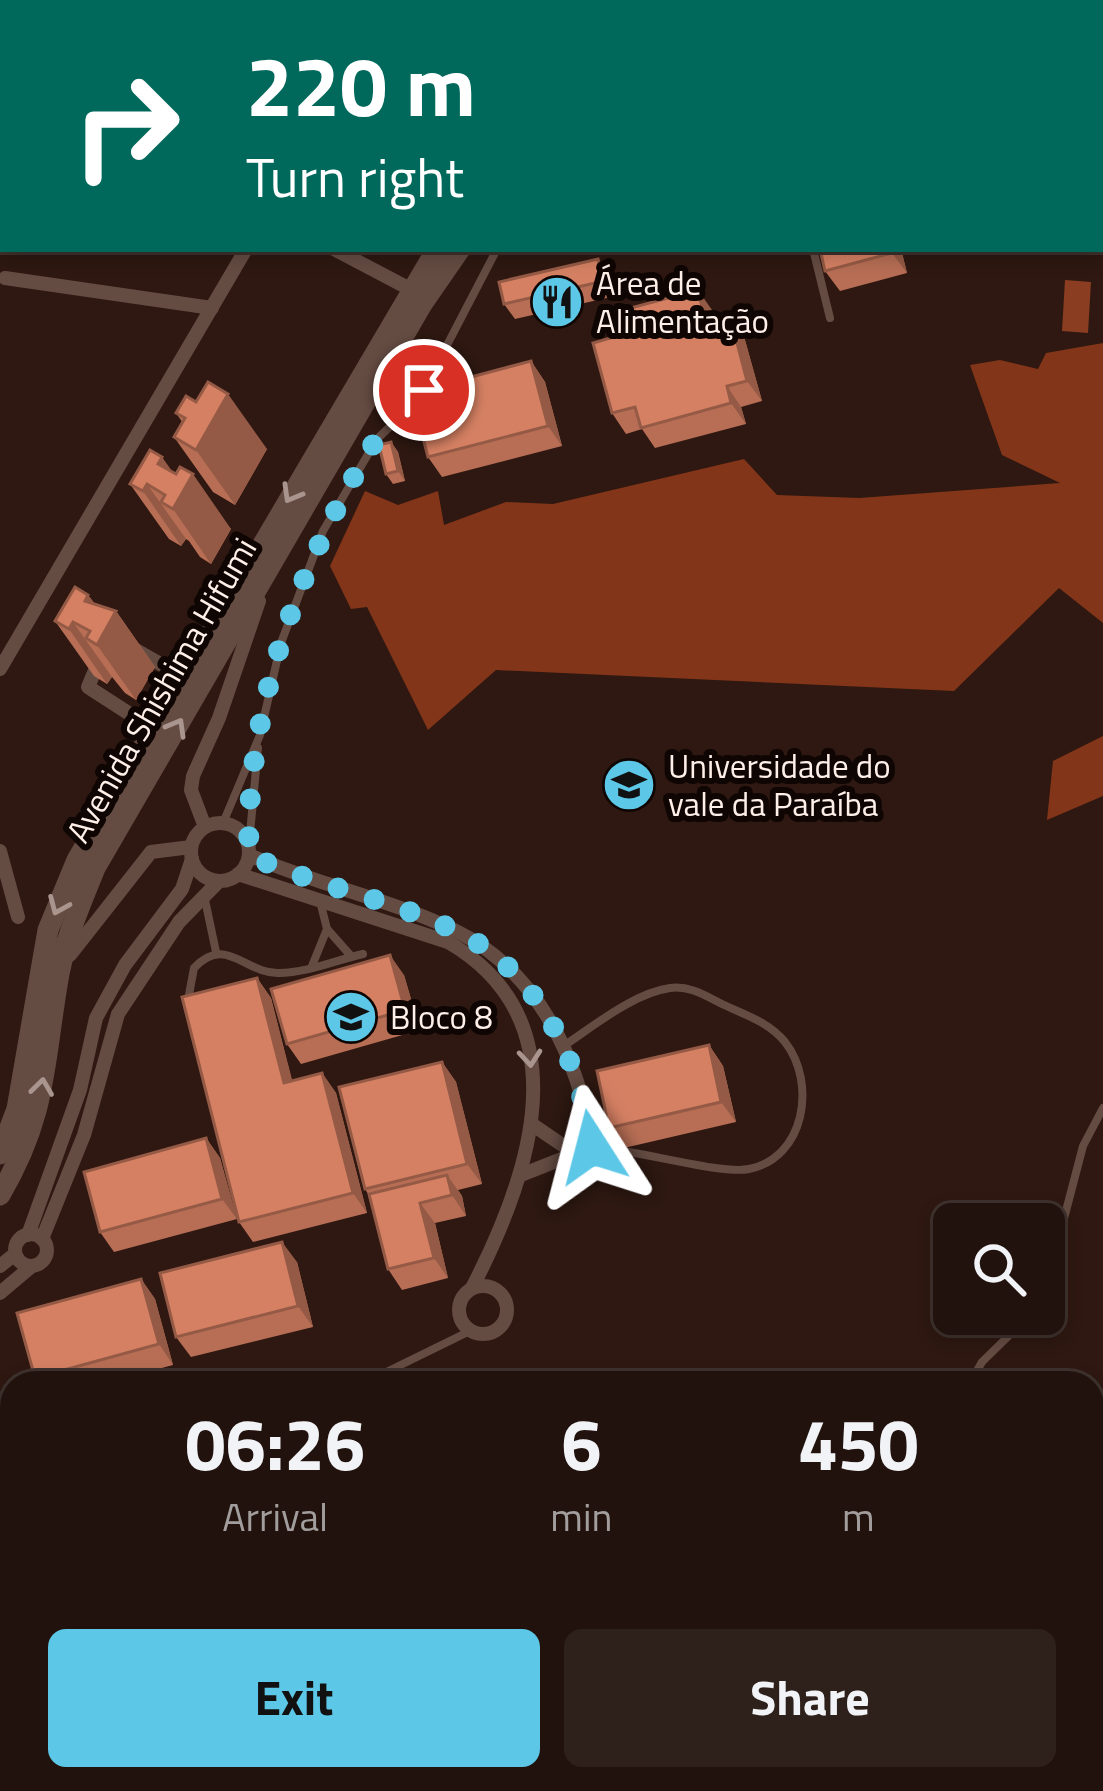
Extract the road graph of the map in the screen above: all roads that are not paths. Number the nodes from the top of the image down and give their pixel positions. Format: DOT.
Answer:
graph roads {
  1 [pos="244,252"];
  2 [pos="340,252"];
  3 [pos="435,252"];
  4 [pos="458,252"];
  5 [pos="495,252"];
  6 [pos="814,252"];
  7 [pos="5,278"];
  8 [pos="410,289"];
  9 [pos="212,308"];
  10 [pos="830,318"];
  11 [pos="271,568"];
  12 [pos="0,669"];
  13 [pos="183,677"];
  14 [pos="153,729"];
  15 [pos="260,735"];
  16 [pos="223,823"];
  17 [pos="205,827"];
  18 [pos="249,849"];
  19 [pos="0,851"];
  20 [pos="192,853"];
  21 [pos="86,864"];
  22 [pos="238,874"];
  23 [pos="219,881"];
  24 [pos="203,894"];
  25 [pos="320,900"];
  26 [pos="17,917"];
  27 [pos="327,929"];
  28 [pos="216,952"];
  29 [pos="363,954"];
  30 [pos="351,956"];
  31 [pos="311,968"];
  32 [pos="60,969"];
  33 [pos="188,1000"];
  34 [pos="565,1045"];
  35 [pos="1103,1108"];
  36 [pos="533,1126"];
  37 [pos="592,1147"];
  38 [pos="574,1153"];
  39 [pos="0,1154"];
  40 [pos="521,1175"];
  41 [pos="0,1195"];
  42 [pos="1065,1225"];
  43 [pos="35,1237"];
  44 [pos="15,1254"];
  45 [pos="486,1261"];
  46 [pos="0,1266"];
  47 [pos="32,1266"];
  48 [pos="472,1288"];
  49 [pos="495,1289"];
  50 [pos="0,1293"];
  51 [pos="470,1331"];
  52 [pos="1010,1335"];
  53 [pos="388,1371"];
  54 [pos="977,1371"];
  1 -- 9 [label="street"];
  2 -- 8 [label="street"];
  3 -- 8 [label="street, Avenida Shishima Hifumi"];
  4 -- 11 [label="street, Avenida Shishima Hifumi"];
  5 -- 15 [label="lane"];
  6 -- 10 [label="lane"];
  7 -- 9 [label="street"];
  8 -- 13 [label="street, Avenida Shishima Hifumi, one-way"];
  9 -- 12 [label="street"];
  11 -- 17 [label="street"];
  21 -- 11 [label="street, Avenida Shishima Hifumi, one-way"];
  13 -- 14 [label="street, Avenida Shishima Hifumi"];
  13 -- 14 [label="street"];
  14 -- 21 [label="street, Avenida Shishima Hifumi"];
  15 -- 16 [label="lane"];
  15 -- 18 [label="lane"];
  16 -- 17 [label="street"];
  16 -- 18 [label="street"];
  17 -- 20 [label="street"];
  18 -- 22 [label="street"];
  18 -- 34 [label="street"];
  19 -- 26 [label="street"];
  20 -- 23 [label="street"];
  20 -- 32 [label="street"];
  20 -- 43 [label="street"];
  21 -- 32 [label="street, Avenida Shishima Hifumi"];
  21 -- 39 [label="street, Avenida Shishima Hifumi, one-way"];
  22 -- 23 [label="street"];
  22 -- 25 [label="street"];
  23 -- 24 [label="street"];
  24 -- 28 [label="lane"];
  24 -- 43 [label="street"];
  25 -- 27 [label="lane"];
  25 -- 36 [label="street, one-way"];
  27 -- 30 [label="lane"];
  27 -- 31 [label="lane"];
  28 -- 31 [label="lane"];
  28 -- 33 [label="lane"];
  29 -- 30 [label="lane"];
  30 -- 31 [label="lane"];
  41 -- 32 [label="street, Avenida Shishima Hifumi, one-way"];
  34 -- 37 [label="street"];
  34 -- 37 [label="lane"];
  35 -- 42 [label="lane"];
  36 -- 38 [label="street"];
  36 -- 40 [label="street"];
  37 -- 38 [label="street"];
  38 -- 40 [label="street"];
  40 -- 45 [label="street"];
  43 -- 44 [label="street"];
  43 -- 47 [label="street"];
  44 -- 46 [label="street"];
  44 -- 47 [label="street"];
  45 -- 48 [label="street"];
  45 -- 49 [label="street"];
  47 -- 50 [label="street"];
  48 -- 49 [label="street"];
  48 -- 51 [label="street"];
  49 -- 51 [label="street"];
  51 -- 53 [label="lane"];
  52 -- 54 [label="lane"];
}
